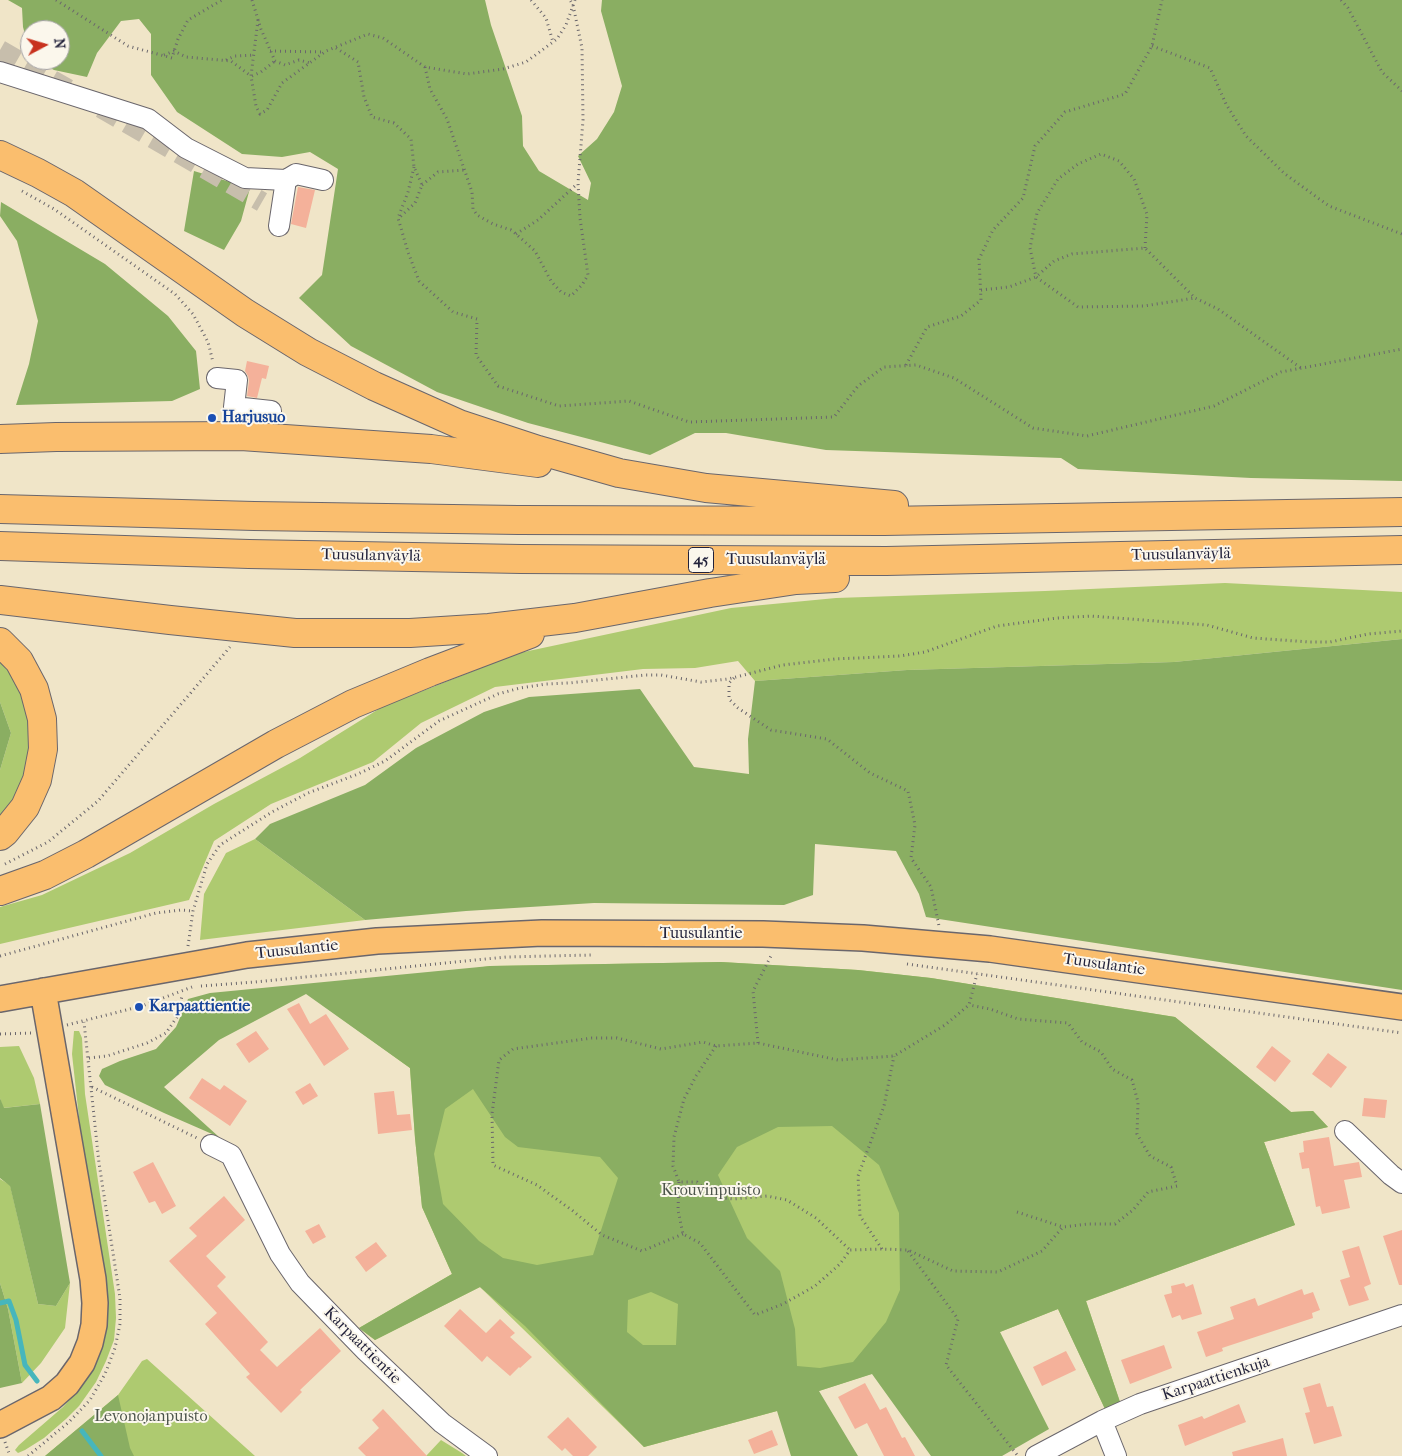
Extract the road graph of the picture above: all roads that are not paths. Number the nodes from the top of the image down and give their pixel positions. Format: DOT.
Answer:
graph roads {
  1 [pos="0,72"];
  2 [pos="0,156"];
  3 [pos="286,180"];
  4 [pos="322,180"];
  5 [pos="279,226"];
  6 [pos="218,378"];
  7 [pos="271,411"];
  8 [pos="0,439"];
  9 [pos="619,473"];
  10 [pos="0,509"];
  11 [pos="1402,512"];
  12 [pos="1042,518"];
  13 [pos="0,546"];
  14 [pos="1402,550"];
  15 [pos="1032,558"];
  16 [pos="0,600"];
  17 [pos="575,618"];
  18 [pos="0,642"];
  19 [pos="0,836"];
  20 [pos="0,891"];
  21 [pos="43,992"];
  22 [pos="0,999"];
  23 [pos="1402,1007"];
  24 [pos="1345,1131"];
  25 [pos="212,1145"];
  26 [pos="1402,1183"];
  27 [pos="1402,1315"];
  28 [pos="1102,1421"];
  29 [pos="0,1425"];
  30 [pos="486,1456"];
  31 [pos="1036,1456"];
  32 [pos="1116,1456"];
  1 -- 3 [label="street"];
  2 -- 9 [label="highway"];
  3 -- 4 [label="street"];
  3 -- 5 [label="street"];
  6 -- 7 [label="street"];
  8 -- 9 [label="highway"];
  9 -- 12 [label="highway"];
  10 -- 12 [label="highway"];
  11 -- 12 [label="highway"];
  13 -- 15 [label="highway, Tuusulanväylä / 45"];
  14 -- 15 [label="highway, Tuusulanväylä / 45"];
  15 -- 17 [label="highway"];
  16 -- 17 [label="highway"];
  17 -- 20 [label="highway"];
  18 -- 19 [label="highway"];
  21 -- 22 [label="main road, Tuusulantie"];
  21 -- 23 [label="main road, Tuusulantie"];
  21 -- 29 [label="main road"];
  24 -- 26 [label="street"];
  25 -- 30 [label="street, Karpaattientie"];
  27 -- 28 [label="street, Karpaattienkuja"];
  28 -- 31 [label="street, Karpaattienkuja"];
  28 -- 32 [label="street"];
}
